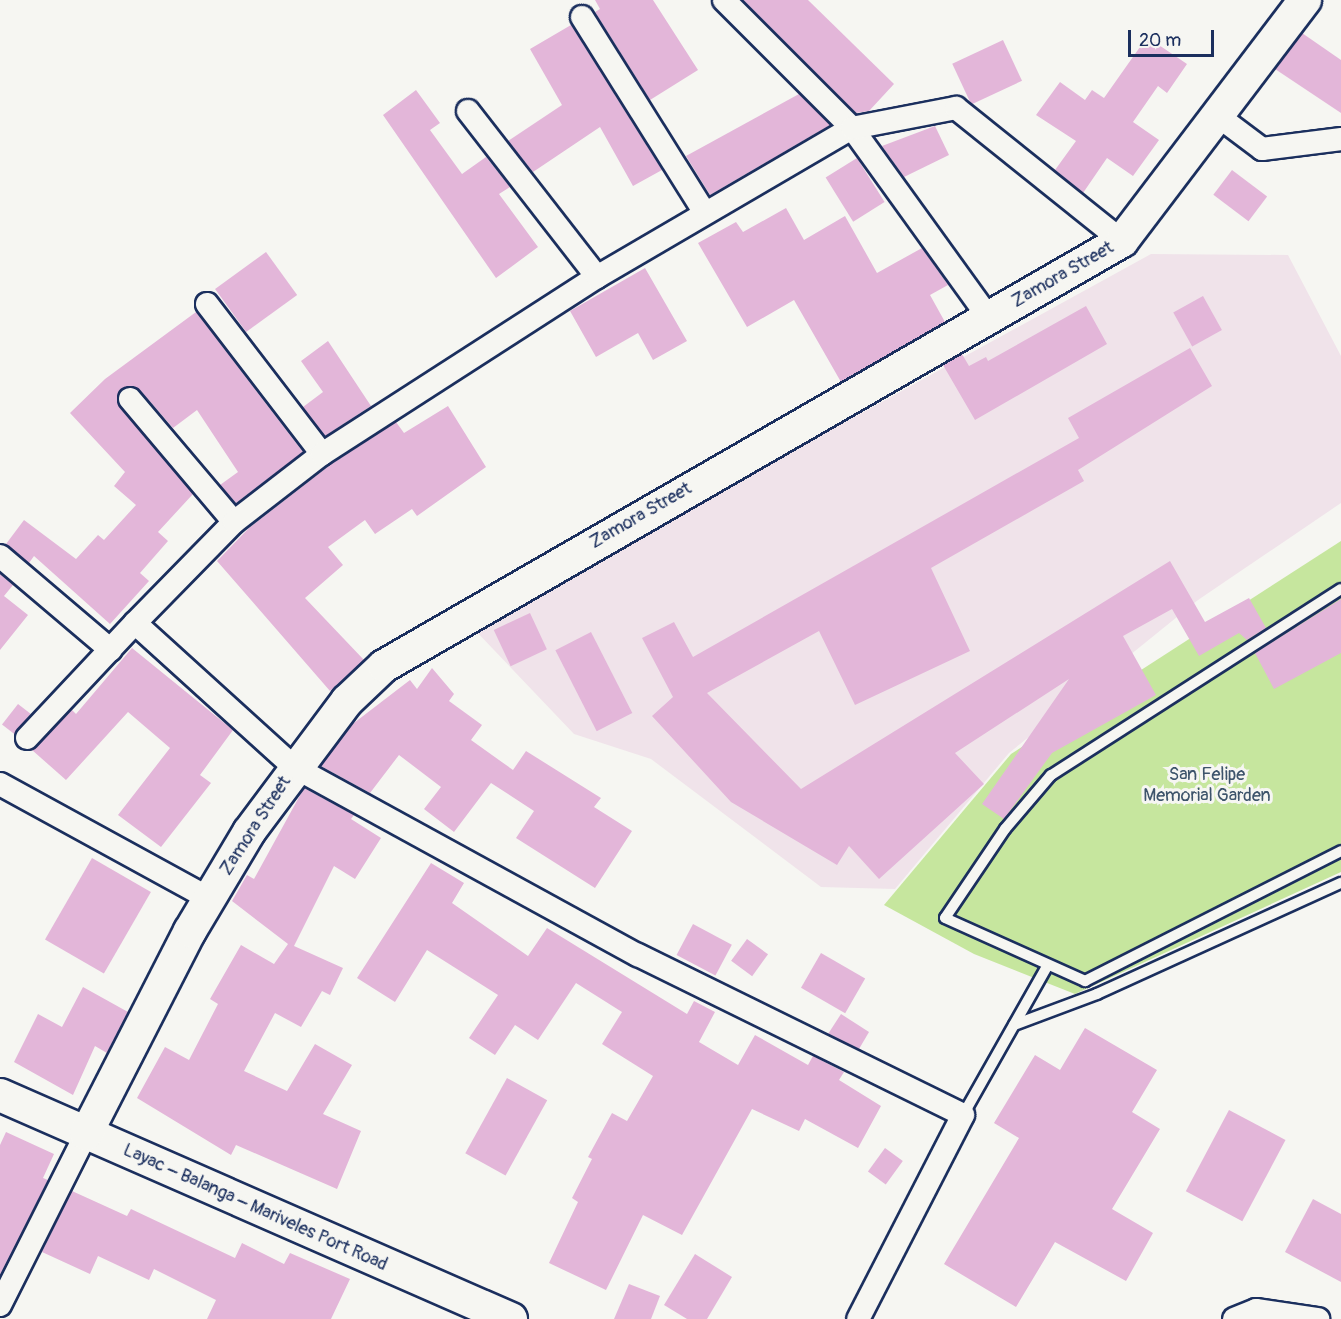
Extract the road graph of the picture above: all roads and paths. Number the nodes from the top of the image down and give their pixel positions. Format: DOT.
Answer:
graph roads {
  1 [pos="724,0"];
  2 [pos="1305,0"];
  3 [pos="582,17"];
  4 [pos="468,111"];
  5 [pos="1218,116"];
  6 [pos="852,128"];
  7 [pos="1341,139"];
  8 [pos="705,213"];
  9 [pos="1122,241"];
  10 [pos="597,277"];
  11 [pos="207,304"];
  12 [pos="989,318"];
  13 [pos="130,399"];
  14 [pos="322,454"];
  15 [pos="234,522"];
  16 [pos="0,556"];
  17 [pos="1341,589"];
  18 [pos="135,623"];
  19 [pos="111,650"];
  20 [pos="27,738"];
  21 [pos="294,767"];
  22 [pos="0,784"];
  23 [pos="1341,851"];
  24 [pos="1341,883"];
  25 [pos="210,899"];
  26 [pos="1048,965"];
  27 [pos="1014,1025"];
  28 [pos="0,1095"];
  29 [pos="963,1115"];
  30 [pos="86,1134"];
  31 [pos="0,1305"];
  32 [pos="511,1319"];
  33 [pos="858,1319"];
  34 [pos="1234,1319"];
  35 [pos="1318,1319"];
  1 -- 6 [label="street"];
  2 -- 5 [label="street, Zamora Street"];
  3 -- 8 [label="street"];
  4 -- 10 [label="street"];
  5 -- 7 [label="street"];
  5 -- 9 [label="street, Zamora Street"];
  6 -- 8 [label="street"];
  6 -- 9 [label="street"];
  6 -- 12 [label="street"];
  8 -- 10 [label="street"];
  9 -- 12 [label="street, Zamora Street"];
  10 -- 14 [label="street"];
  11 -- 14 [label="street"];
  12 -- 21 [label="street, Zamora Street"];
  13 -- 15 [label="street"];
  14 -- 15 [label="street"];
  15 -- 18 [label="street"];
  16 -- 19 [label="street"];
  17 -- 26 [label="lane"];
  18 -- 19 [label="street"];
  18 -- 21 [label="street"];
  19 -- 20 [label="street"];
  21 -- 25 [label="street, Zamora Street"];
  21 -- 29 [label="street"];
  22 -- 25 [label="street"];
  23 -- 26 [label="lane"];
  24 -- 27 [label="lane"];
  25 -- 30 [label="street, Zamora Street"];
  26 -- 27 [label="lane"];
  27 -- 29 [label="lane"];
  28 -- 30 [label="street, Layac – Balanga – Mariveles Port Road"];
  29 -- 33 [label="street"];
  30 -- 31 [label="street"];
  30 -- 32 [label="street, Layac – Balanga – Mariveles Port Road"];
  34 -- 35 [label="street"];
}
